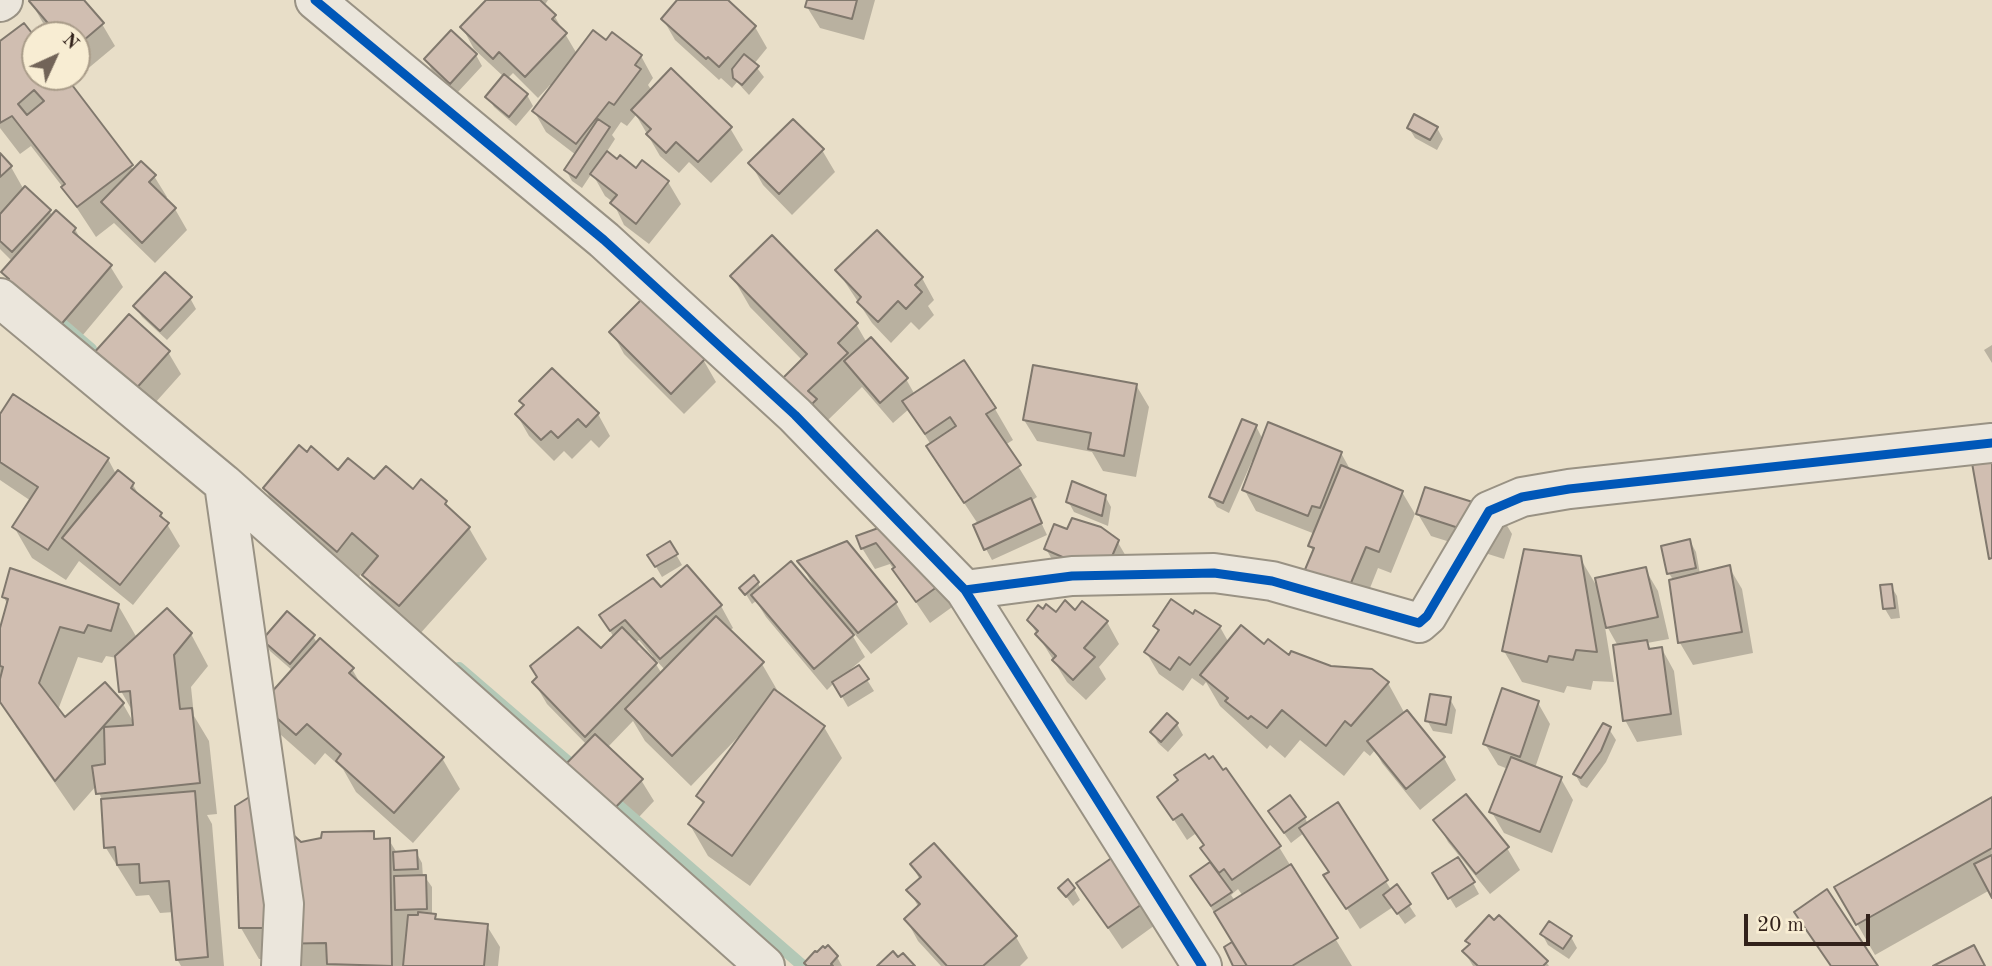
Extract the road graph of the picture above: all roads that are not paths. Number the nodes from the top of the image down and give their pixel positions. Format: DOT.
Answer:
graph roads {
  1 [pos="315,0"];
  2 [pos="0,298"];
  3 [pos="1992,443"];
  4 [pos="224,484"];
  5 [pos="965,590"];
  6 [pos="281,966"];
  7 [pos="765,966"];
  8 [pos="1202,966"];
  1 -- 5 [label="street"];
  2 -- 4 [label="street"];
  3 -- 5 [label="street"];
  4 -- 6 [label="street"];
  4 -- 7 [label="street"];
  5 -- 8 [label="street"];
}
